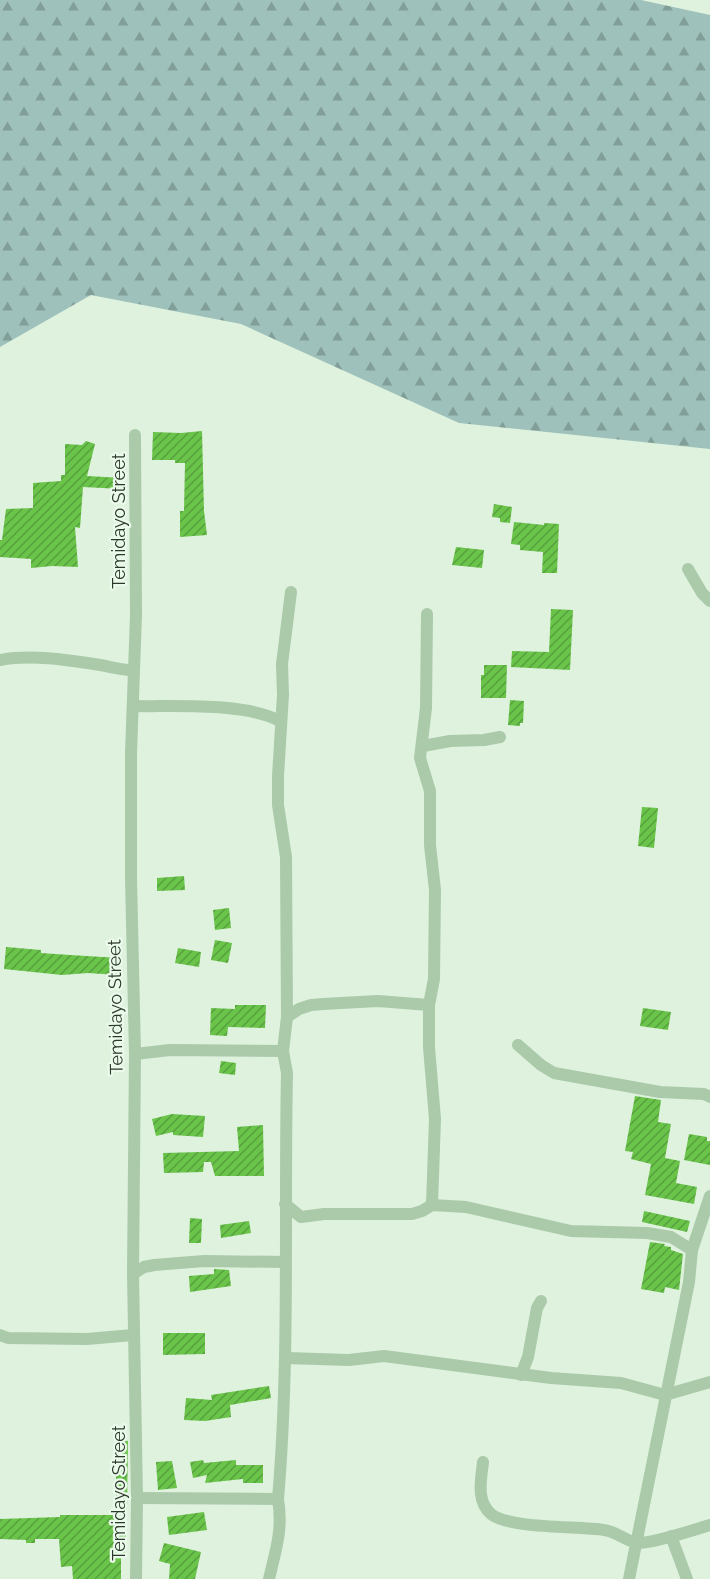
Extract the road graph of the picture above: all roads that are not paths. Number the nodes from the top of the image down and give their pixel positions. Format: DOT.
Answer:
graph roads {
  1 [pos="135,435"];
  2 [pos="688,569"];
  3 [pos="291,592"];
  4 [pos="710,601"];
  5 [pos="427,614"];
  6 [pos="0,660"];
  7 [pos="133,670"];
  8 [pos="133,706"];
  9 [pos="280,721"];
  10 [pos="500,737"];
  11 [pos="423,746"];
  12 [pos="429,1005"];
  13 [pos="287,1017"];
  14 [pos="518,1045"];
  15 [pos="283,1051"];
  16 [pos="135,1054"];
  17 [pos="710,1096"];
  18 [pos="710,1196"];
  19 [pos="285,1204"];
  20 [pos="432,1205"];
  21 [pos="301,1217"];
  22 [pos="285,1239"];
  23 [pos="692,1250"];
  24 [pos="285,1262"];
  25 [pos="133,1274"];
  26 [pos="541,1301"];
  27 [pos="0,1335"];
  28 [pos="134,1335"];
  29 [pos="286,1358"];
  30 [pos="521,1374"];
  31 [pos="710,1382"];
  32 [pos="665,1395"];
  33 [pos="483,1462"];
  34 [pos="137,1498"];
  35 [pos="278,1499"];
  36 [pos="710,1525"];
  37 [pos="671,1536"];
  38 [pos="637,1543"];
  39 [pos="136,1579"];
  40 [pos="269,1579"];
  41 [pos="629,1579"];
  42 [pos="687,1579"];
  1 -- 7 [label="street, Temidayo Street"];
  2 -- 4 [label="street"];
  3 -- 9 [label="street"];
  5 -- 11 [label="street"];
  6 -- 7 [label="street"];
  7 -- 8 [label="street, Temidayo Street"];
  8 -- 9 [label="street"];
  8 -- 16 [label="street, Temidayo Street"];
  9 -- 13 [label="street"];
  10 -- 11 [label="street"];
  11 -- 12 [label="street"];
  12 -- 13 [label="street"];
  12 -- 20 [label="street"];
  13 -- 15 [label="street"];
  14 -- 17 [label="street"];
  15 -- 16 [label="street"];
  15 -- 19 [label="street"];
  16 -- 25 [label="street, Temidayo Street"];
  18 -- 23 [label="street"];
  19 -- 21 [label="street"];
  19 -- 22 [label="street"];
  20 -- 21 [label="street"];
  20 -- 23 [label="street"];
  21 -- 22 [label="street"];
  22 -- 24 [label="street"];
  23 -- 32 [label="street"];
  24 -- 25 [label="street"];
  24 -- 29 [label="street"];
  25 -- 28 [label="street, Temidayo Street"];
  26 -- 30 [label="street"];
  27 -- 28 [label="street"];
  28 -- 34 [label="street, Temidayo Street"];
  29 -- 30 [label="street"];
  29 -- 35 [label="street"];
  30 -- 32 [label="street"];
  31 -- 32 [label="street"];
  32 -- 38 [label="street"];
  33 -- 38 [label="street"];
  34 -- 35 [label="street"];
  34 -- 39 [label="street, Temidayo Street"];
  35 -- 40 [label="street"];
  36 -- 37 [label="street"];
  37 -- 38 [label="street"];
  37 -- 42 [label="street"];
  38 -- 41 [label="street"];
}
